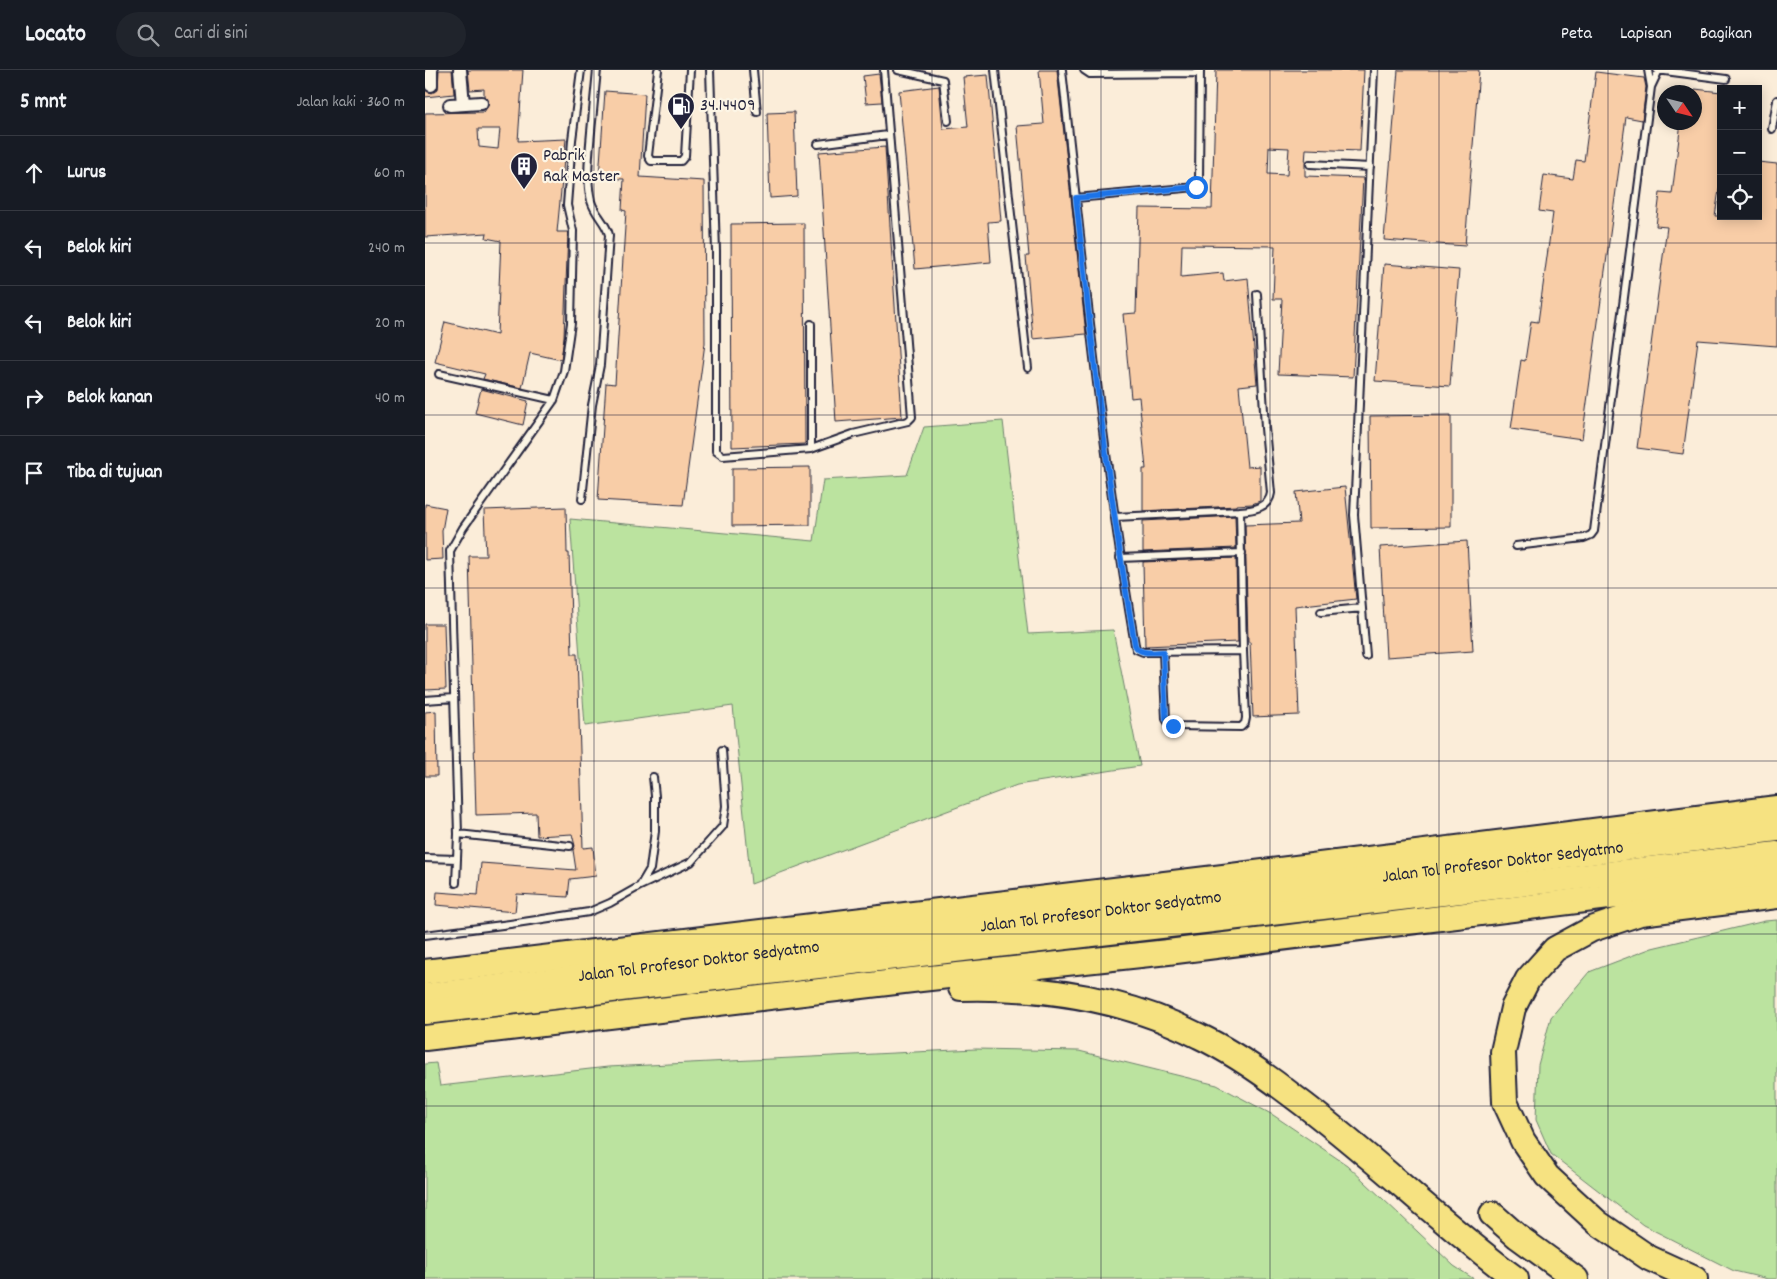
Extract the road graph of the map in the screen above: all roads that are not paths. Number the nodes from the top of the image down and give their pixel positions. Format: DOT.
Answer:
graph roads {
  1 [pos="431,70"];
  2 [pos="460,70"];
  3 [pos="581,70"];
  4 [pos="597,70"];
  5 [pos="658,70"];
  6 [pos="690,70"];
  7 [pos="710,70"];
  8 [pos="753,70"];
  9 [pos="884,70"];
  10 [pos="898,70"];
  11 [pos="995,70"];
  12 [pos="1062,70"];
  13 [pos="1084,70"];
  14 [pos="1374,70"];
  15 [pos="1647,70"];
  16 [pos="1658,70"];
  17 [pos="1200,71"];
  18 [pos="1726,79"];
  19 [pos="431,85"];
  20 [pos="1651,87"];
  21 [pos="1777,100"];
  22 [pos="463,104"];
  23 [pos="481,104"];
  24 [pos="450,106"];
  25 [pos="757,112"];
  26 [pos="948,121"];
  27 [pos="1773,129"];
  28 [pos="888,135"];
  29 [pos="818,144"];
  30 [pos="1310,164"];
  31 [pos="1370,167"];
  32 [pos="1076,198"];
  33 [pos="1257,294"];
  34 [pos="811,324"];
  35 [pos="1028,368"];
  36 [pos="439,374"];
  37 [pos="554,400"];
  38 [pos="811,448"];
  39 [pos="582,499"];
  40 [pos="1241,511"];
  41 [pos="1115,517"];
  42 [pos="1516,546"];
  43 [pos="1242,552"];
  44 [pos="1120,558"];
  45 [pos="1362,608"];
  46 [pos="1321,612"];
  47 [pos="1243,651"];
  48 [pos="1163,652"];
  49 [pos="1366,656"];
  50 [pos="453,698"];
  51 [pos="425,700"];
  52 [pos="722,750"];
  53 [pos="653,777"];
  54 [pos="1777,808"];
  55 [pos="1777,829"];
  56 [pos="458,834"];
  57 [pos="570,846"];
  58 [pos="1777,854"];
  59 [pos="425,858"];
  60 [pos="457,859"];
  61 [pos="1777,876"];
  62 [pos="456,883"];
  63 [pos="640,886"];
  64 [pos="1777,896"];
  65 [pos="425,935"];
  66 [pos="425,972"];
  67 [pos="425,996"];
  68 [pos="425,1012"];
  69 [pos="425,1038"];
  70 [pos="1492,1214"];
  71 [pos="1516,1279"];
  72 [pos="1576,1279"];
  73 [pos="1695,1279"];
  1 -- 19 [label="street"];
  2 -- 22 [label="street"];
  3 -- 37 [label="lane"];
  4 -- 39 [label="lane"];
  5 -- 6 [label="lane"];
  7 -- 38 [label="lane"];
  8 -- 25 [label="lane"];
  9 -- 28 [label="lane"];
  10 -- 26 [label="lane"];
  11 -- 35 [label="lane"];
  12 -- 32 [label="lane"];
  13 -- 17 [label="lane"];
  14 -- 31 [label="lane"];
  15 -- 20 [label="lane"];
  16 -- 18 [label="lane"];
  16 -- 20 [label="lane"];
  17 -- 32 [label="lane"];
  20 -- 42 [label="lane"];
  21 -- 27 [label="lane"];
  22 -- 23 [label="street"];
  22 -- 24 [label="street"];
  28 -- 29 [label="lane"];
  28 -- 38 [label="lane"];
  30 -- 31 [label="lane"];
  31 -- 45 [label="lane"];
  32 -- 41 [label="lane"];
  33 -- 40 [label="lane"];
  34 -- 38 [label="lane"];
  36 -- 37 [label="lane"];
  37 -- 50 [label="lane"];
  40 -- 41 [label="lane"];
  40 -- 43 [label="lane"];
  41 -- 44 [label="lane"];
  43 -- 44 [label="lane"];
  43 -- 47 [label="lane"];
  44 -- 48 [label="lane"];
  45 -- 46 [label="lane"];
  45 -- 49 [label="lane"];
  47 -- 48 [label="lane"];
  47 -- 48 [label="lane"];
  50 -- 51 [label="lane"];
  50 -- 56 [label="lane"];
  52 -- 63 [label="lane"];
  53 -- 63 [label="lane"];
  54 -- 66 [label="highway, Jalan Tol Profesor Doktor Sedyatmo"];
  55 -- 67 [label="highway, Jalan Tol Profesor Doktor Sedyatmo"];
  56 -- 57 [label="lane"];
  56 -- 60 [label="lane"];
  58 -- 68 [label="highway, Jalan Tol Profesor Doktor Sedyatmo"];
  59 -- 60 [label="lane"];
  60 -- 62 [label="lane"];
  61 -- 69 [label="highway"];
  63 -- 65 [label="lane"];
  64 -- 73 [label="highway"];
  69 -- 71 [label="highway"];
  70 -- 72 [label="highway"];
}
